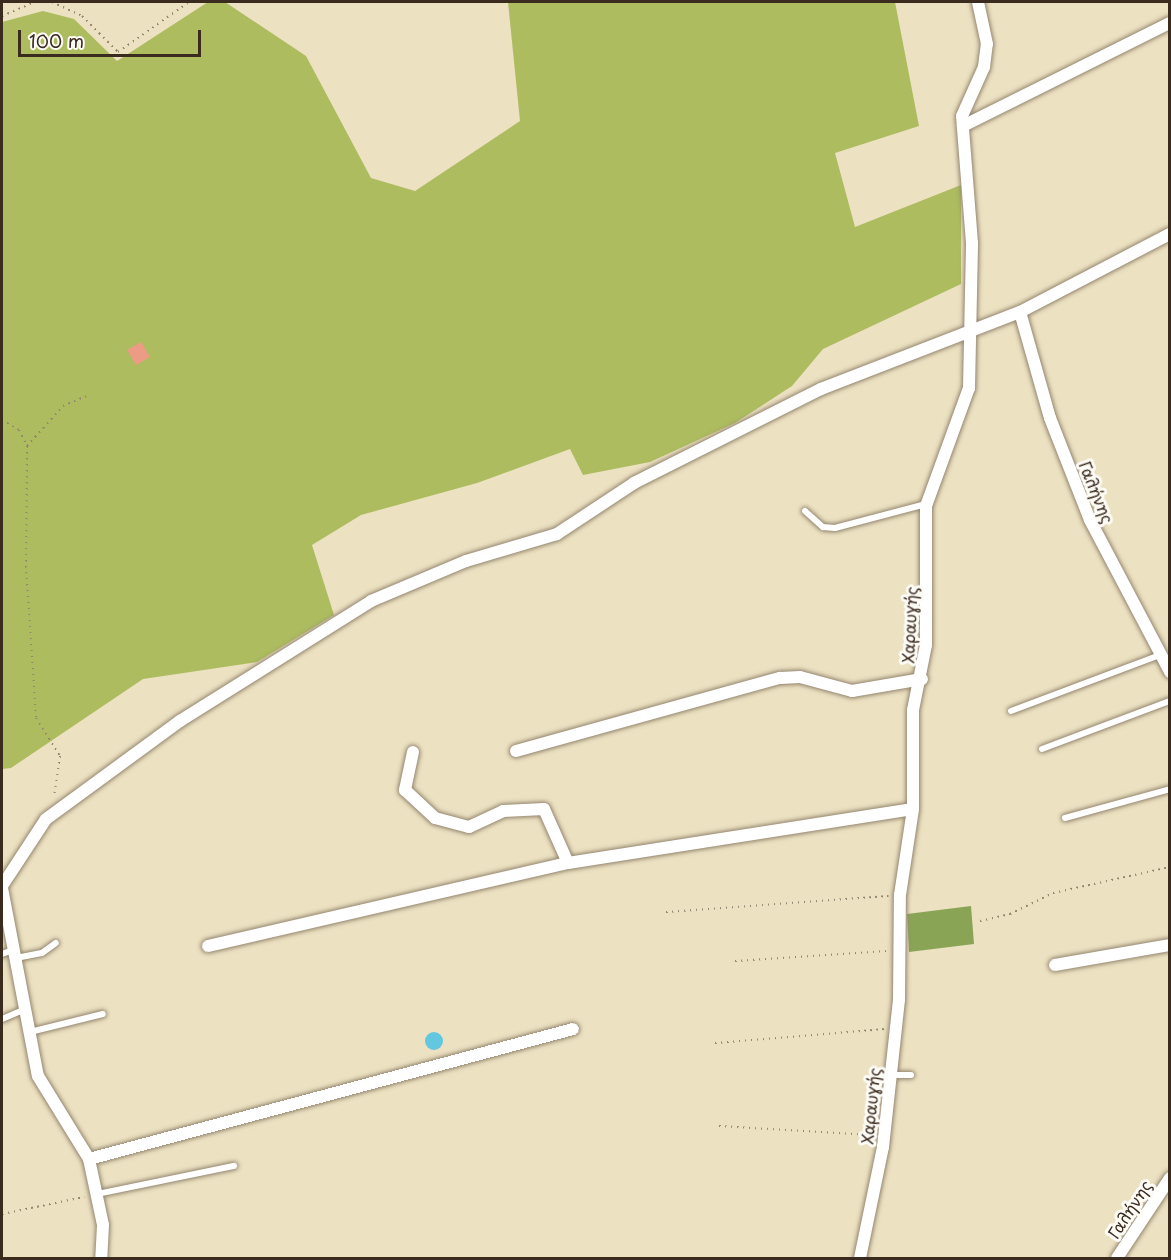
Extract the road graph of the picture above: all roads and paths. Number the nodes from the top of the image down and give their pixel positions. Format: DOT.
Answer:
graph roads {
  1 [pos="35,2"];
  2 [pos="52,2"];
  3 [pos="189,2"];
  4 [pos="978,2"];
  5 [pos="2,16"];
  6 [pos="1170,23"];
  7 [pos="963,126"];
  8 [pos="1170,234"];
  9 [pos="1020,312"];
  10 [pos="970,332"];
  11 [pos="86,396"];
  12 [pos="2,420"];
  13 [pos="27,446"];
  14 [pos="927,504"];
  15 [pos="805,511"];
  16 [pos="1160,655"];
  17 [pos="1170,672"];
  18 [pos="922,679"];
  19 [pos="1170,701"];
  20 [pos="1011,711"];
  21 [pos="1042,749"];
  22 [pos="516,751"];
  23 [pos="413,752"];
  24 [pos="1170,789"];
  25 [pos="913,809"];
  26 [pos="1065,818"];
  27 [pos="46,819"];
  28 [pos="568,863"];
  29 [pos="1170,867"];
  30 [pos="2,887"];
  31 [pos="900,895"];
  32 [pos="666,912"];
  33 [pos="981,921"];
  34 [pos="56,943"];
  35 [pos="1170,945"];
  36 [pos="207,946"];
  37 [pos="899,950"];
  38 [pos="2,954"];
  39 [pos="15,954"];
  40 [pos="735,961"];
  41 [pos="1055,965"];
  42 [pos="25,1009"];
  43 [pos="103,1014"];
  44 [pos="2,1019"];
  45 [pos="896,1024"];
  46 [pos="573,1029"];
  47 [pos="30,1032"];
  48 [pos="715,1043"];
  49 [pos="890,1075"];
  50 [pos="911,1075"];
  51 [pos="719,1126"];
  52 [pos="884,1136"];
  53 [pos="89,1159"];
  54 [pos="234,1166"];
  55 [pos="1170,1178"];
  56 [pos="96,1195"];
  57 [pos="2,1214"];
  58 [pos="101,1258"];
  59 [pos="860,1258"];
  60 [pos="1117,1258"];
  1 -- 5 [label="path"];
  2 -- 3 [label="path"];
  4 -- 7 [label="street, Χαραυγής"];
  6 -- 7 [label="street"];
  7 -- 10 [label="street, Χαραυγής"];
  8 -- 9 [label="street"];
  9 -- 10 [label="street"];
  9 -- 16 [label="street, Γαλήνης"];
  10 -- 14 [label="street, Χαραυγής"];
  10 -- 27 [label="street"];
  11 -- 13 [label="path"];
  12 -- 13 [label="path"];
  13 -- 27 [label="path"];
  14 -- 15 [label="lane"];
  14 -- 18 [label="street, Χαραυγής"];
  16 -- 17 [label="street, Γαλήνης"];
  16 -- 20 [label="lane"];
  18 -- 22 [label="street"];
  18 -- 25 [label="street, Χαραυγής"];
  19 -- 21 [label="lane"];
  23 -- 28 [label="street"];
  24 -- 26 [label="lane"];
  25 -- 28 [label="street"];
  25 -- 31 [label="street, Χαραυγής"];
  27 -- 30 [label="street"];
  28 -- 36 [label="street"];
  29 -- 33 [label="path"];
  30 -- 39 [label="street"];
  31 -- 32 [label="path"];
  31 -- 37 [label="street, Χαραυγής"];
  34 -- 39 [label="lane"];
  35 -- 41 [label="street"];
  37 -- 40 [label="path"];
  37 -- 45 [label="street, Χαραυγής"];
  38 -- 39 [label="lane"];
  39 -- 42 [label="street"];
  42 -- 44 [label="lane"];
  42 -- 47 [label="street"];
  43 -- 47 [label="lane"];
  45 -- 48 [label="path"];
  45 -- 49 [label="street, Χαραυγής"];
  46 -- 53 [label="street"];
  47 -- 53 [label="street"];
  49 -- 50 [label="lane"];
  49 -- 52 [label="street, Χαραυγής"];
  51 -- 52 [label="path"];
  52 -- 59 [label="street, Χαραυγής"];
  53 -- 56 [label="street"];
  54 -- 56 [label="lane"];
  55 -- 60 [label="street, Γαλήνης"];
  56 -- 57 [label="path"];
  56 -- 58 [label="street"];
}
